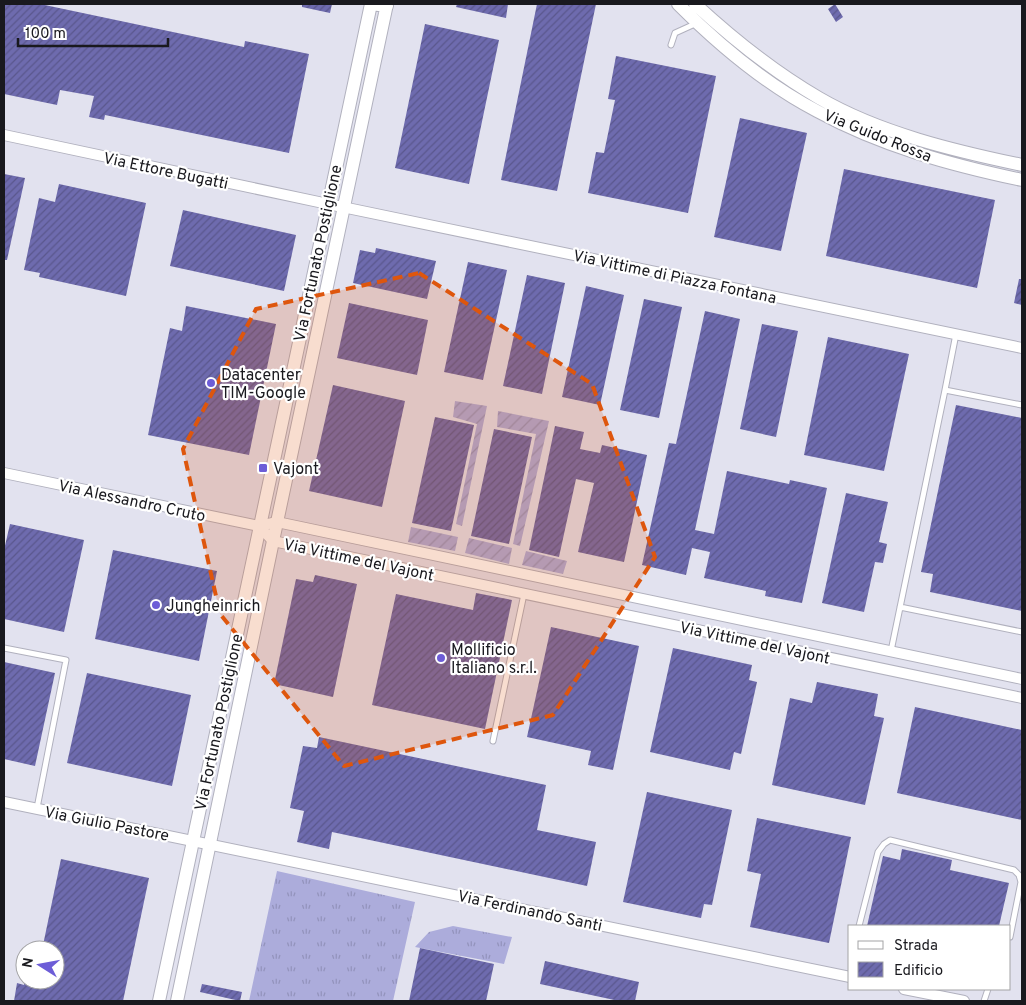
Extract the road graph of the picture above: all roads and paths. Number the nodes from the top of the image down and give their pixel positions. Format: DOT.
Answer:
graph roads {
  1 [pos="371,4"];
  2 [pos="678,4"];
  3 [pos="695,4"];
  4 [pos="387,5"];
  5 [pos="698,23"];
  6 [pos="671,45"];
  7 [pos="4,135"];
  8 [pos="1022,165"];
  9 [pos="1022,180"];
  10 [pos="328,204"];
  11 [pos="344,208"];
  12 [pos="956,334"];
  13 [pos="1022,348"];
  14 [pos="291,376"];
  15 [pos="307,380"];
  16 [pos="945,390"];
  17 [pos="1022,405"];
  18 [pos="4,473"];
  19 [pos="277,522"];
  20 [pos="259,526"];
  21 [pos="273,541"];
  22 [pos="429,555"];
  23 [pos="425,573"];
  24 [pos="524,594"];
  25 [pos="900,607"];
  26 [pos="788,630"];
  27 [pos="1022,632"];
  28 [pos="4,648"];
  29 [pos="784,648"];
  30 [pos="891,652"];
  31 [pos="887,670"];
  32 [pos="1022,679"];
  33 [pos="1022,698"];
  34 [pos="220,710"];
  35 [pos="237,713"];
  36 [pos="493,741"];
  37 [pos="4,802"];
  38 [pos="37,808"];
  39 [pos="193,840"];
  40 [pos="210,843"];
  41 [pos="859,925"];
  42 [pos="1011,932"];
  43 [pos="848,977"];
  44 [pos="909,990"];
  45 [pos="159,1001"];
  46 [pos="177,1001"];
  47 [pos="964,1001"];
  1 -- 4 [label="street"];
  1 -- 10 [label="street, Via Fortunato Postiglione"];
  2 -- 5 [label="street, Via Guido Rossa"];
  3 -- 8 [label="street, Via Guido Rossa"];
  4 -- 11 [label="street, Via Fortunato Postiglione"];
  5 -- 6 [label="lane"];
  5 -- 9 [label="street, Via Guido Rossa"];
  7 -- 10 [label="street, Via Ettore Bugatti"];
  10 -- 11 [label="street, Via Vittime di Piazza Fontana"];
  10 -- 14 [label="street, Via Fortunato Postiglione"];
  11 -- 12 [label="street, Via Vittime di Piazza Fontana"];
  11 -- 15 [label="street, Via Fortunato Postiglione"];
  12 -- 13 [label="street, Via Vittime di Piazza Fontana"];
  12 -- 16 [label="lane"];
  14 -- 15 [label="lane"];
  14 -- 20 [label="street, Via Fortunato Postiglione"];
  15 -- 19 [label="street, Via Fortunato Postiglione"];
  16 -- 17 [label="lane"];
  16 -- 25 [label="lane"];
  18 -- 20 [label="street, Via Alessandro Cruto"];
  19 -- 20 [label="street, Via Vittime del Vajont"];
  19 -- 21 [label="street, Via Fortunato Postiglione"];
  19 -- 22 [label="street, Via Vittime del Vajont"];
  20 -- 21 [label="street, Via Vittime del Vajont"];
  20 -- 34 [label="street, Via Fortunato Postiglione"];
  21 -- 23 [label="street, Via Vittime del Vajont"];
  21 -- 35 [label="street, Via Fortunato Postiglione"];
  22 -- 23 [label="street"];
  22 -- 26 [label="street, Via Vittime del Vajont"];
  23 -- 24 [label="street, Via Vittime del Vajont"];
  24 -- 29 [label="street, Via Vittime del Vajont"];
  24 -- 36 [label="lane"];
  25 -- 27 [label="lane"];
  25 -- 30 [label="lane"];
  26 -- 29 [label="street"];
  26 -- 30 [label="street, Via Vittime del Vajont"];
  28 -- 38 [label="lane"];
  29 -- 31 [label="street, Via Vittime del Vajont"];
  30 -- 31 [label="street"];
  30 -- 32 [label="street, Via Vittime del Vajont"];
  31 -- 33 [label="street, Via Vittime del Vajont"];
  34 -- 35 [label="lane"];
  34 -- 39 [label="street, Via Fortunato Postiglione"];
  35 -- 40 [label="street, Via Fortunato Postiglione"];
  37 -- 38 [label="street, Via Giulio Pastore"];
  38 -- 39 [label="street, Via Giulio Pastore"];
  39 -- 40 [label="street, Via Giulio Pastore"];
  39 -- 45 [label="street, Via Fortunato Postiglione"];
  40 -- 43 [label="street, Via Ferdinando Santi"];
  40 -- 46 [label="street, Via Fortunato Postiglione"];
  41 -- 42 [label="lane"];
  44 -- 47 [label="street"];
}
